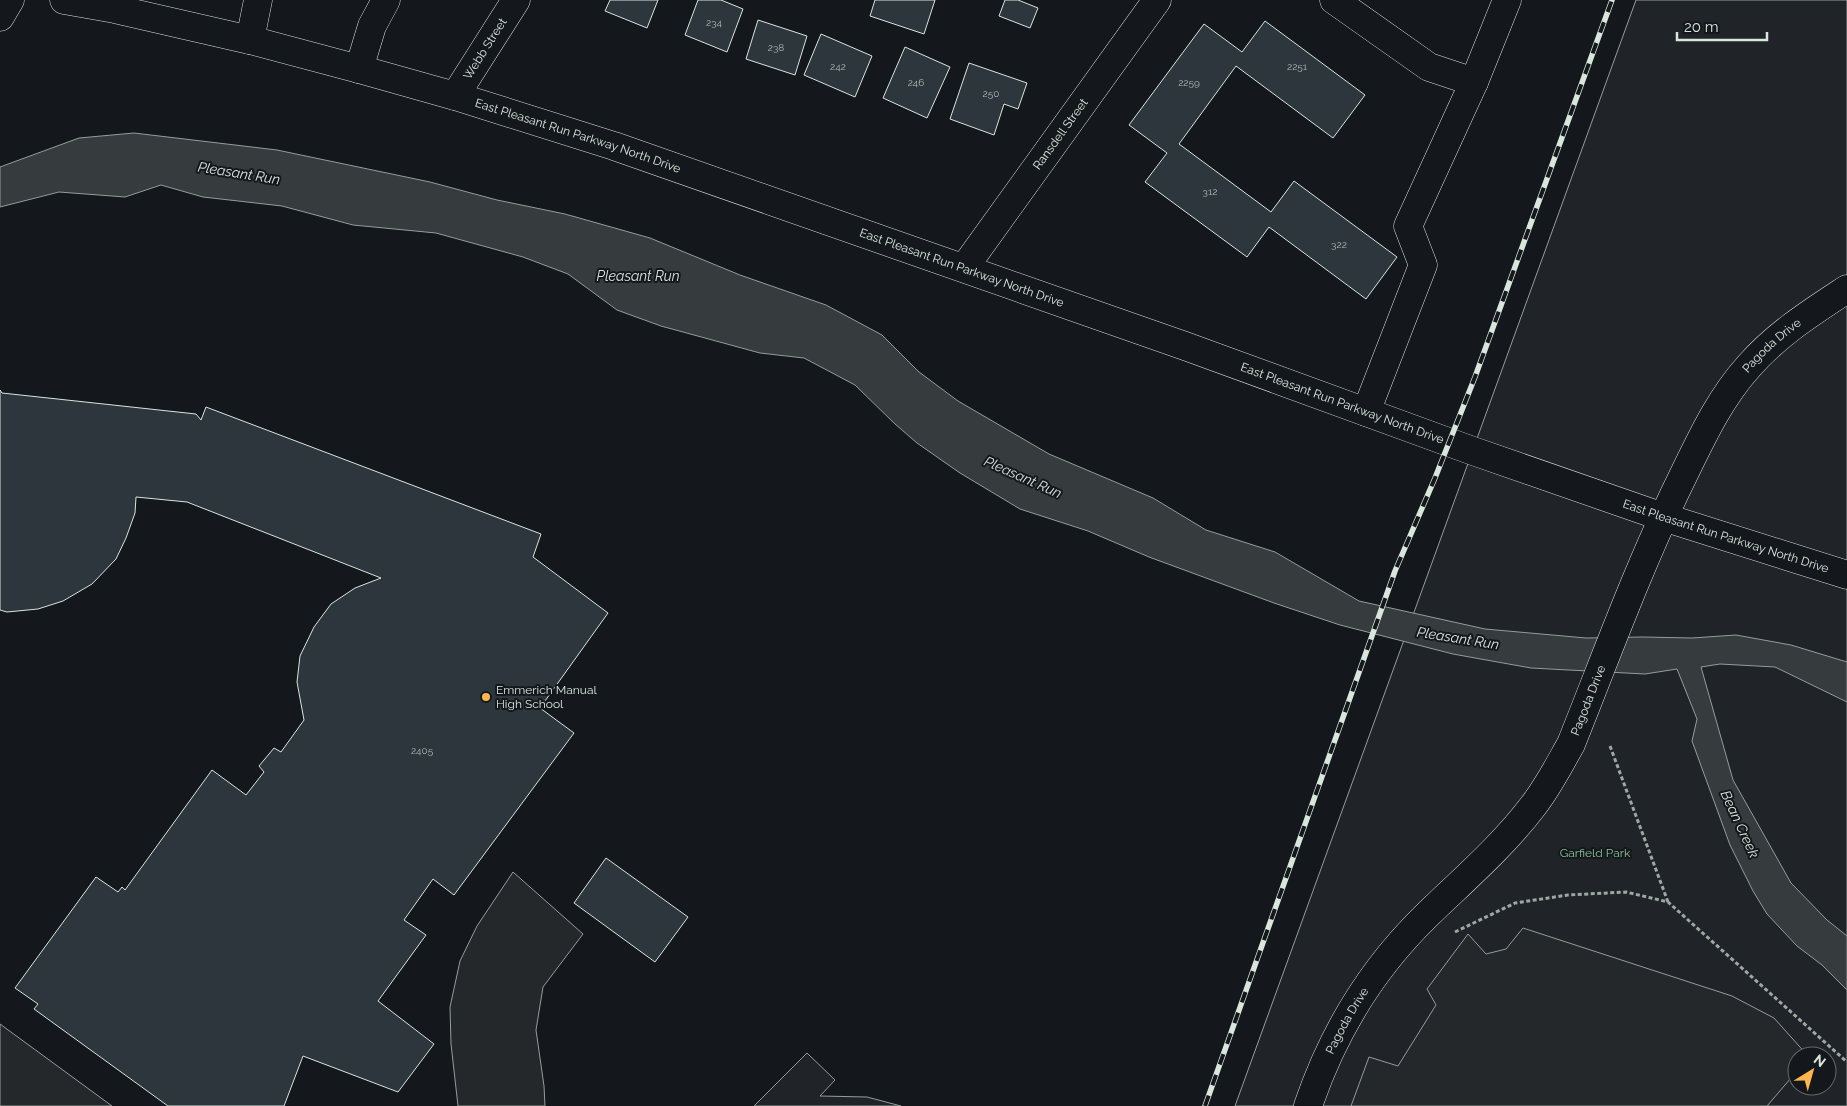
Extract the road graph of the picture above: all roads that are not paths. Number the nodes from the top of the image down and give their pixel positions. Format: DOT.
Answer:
graph roads {
  1 [pos="10,0"];
  2 [pos="64,0"];
  3 [pos="258,0"];
  4 [pos="386,0"];
  5 [pos="516,0"];
  6 [pos="1157,0"];
  7 [pos="1334,0"];
  8 [pos="1507,0"];
  9 [pos="0,17"];
  10 [pos="250,40"];
  11 [pos="359,69"];
  12 [pos="1474,82"];
  13 [pos="455,96"];
  14 [pos="964,268"];
  15 [pos="1847,289"];
  16 [pos="1366,412"];
  17 [pos="1663,517"];
  18 [pos="1847,575"];
  19 [pos="1308,1106"];
  1 -- 9 [label="street"];
  2 -- 10 [label="street, East Pleasant Run Parkway North Drive"];
  3 -- 10 [label="street"];
  4 -- 11 [label="street"];
  5 -- 13 [label="street, Webb Street"];
  6 -- 14 [label="street, Ransdell Street"];
  7 -- 12 [label="street"];
  8 -- 12 [label="street"];
  10 -- 11 [label="street, East Pleasant Run Parkway North Drive"];
  11 -- 13 [label="street, East Pleasant Run Parkway North Drive"];
  12 -- 16 [label="street"];
  13 -- 14 [label="street, East Pleasant Run Parkway North Drive"];
  14 -- 16 [label="street, East Pleasant Run Parkway North Drive"];
  15 -- 17 [label="street, Pagoda Drive"];
  16 -- 17 [label="street, East Pleasant Run Parkway North Drive"];
  17 -- 18 [label="street, East Pleasant Run Parkway North Drive"];
  17 -- 19 [label="street, Pagoda Drive"];
}
